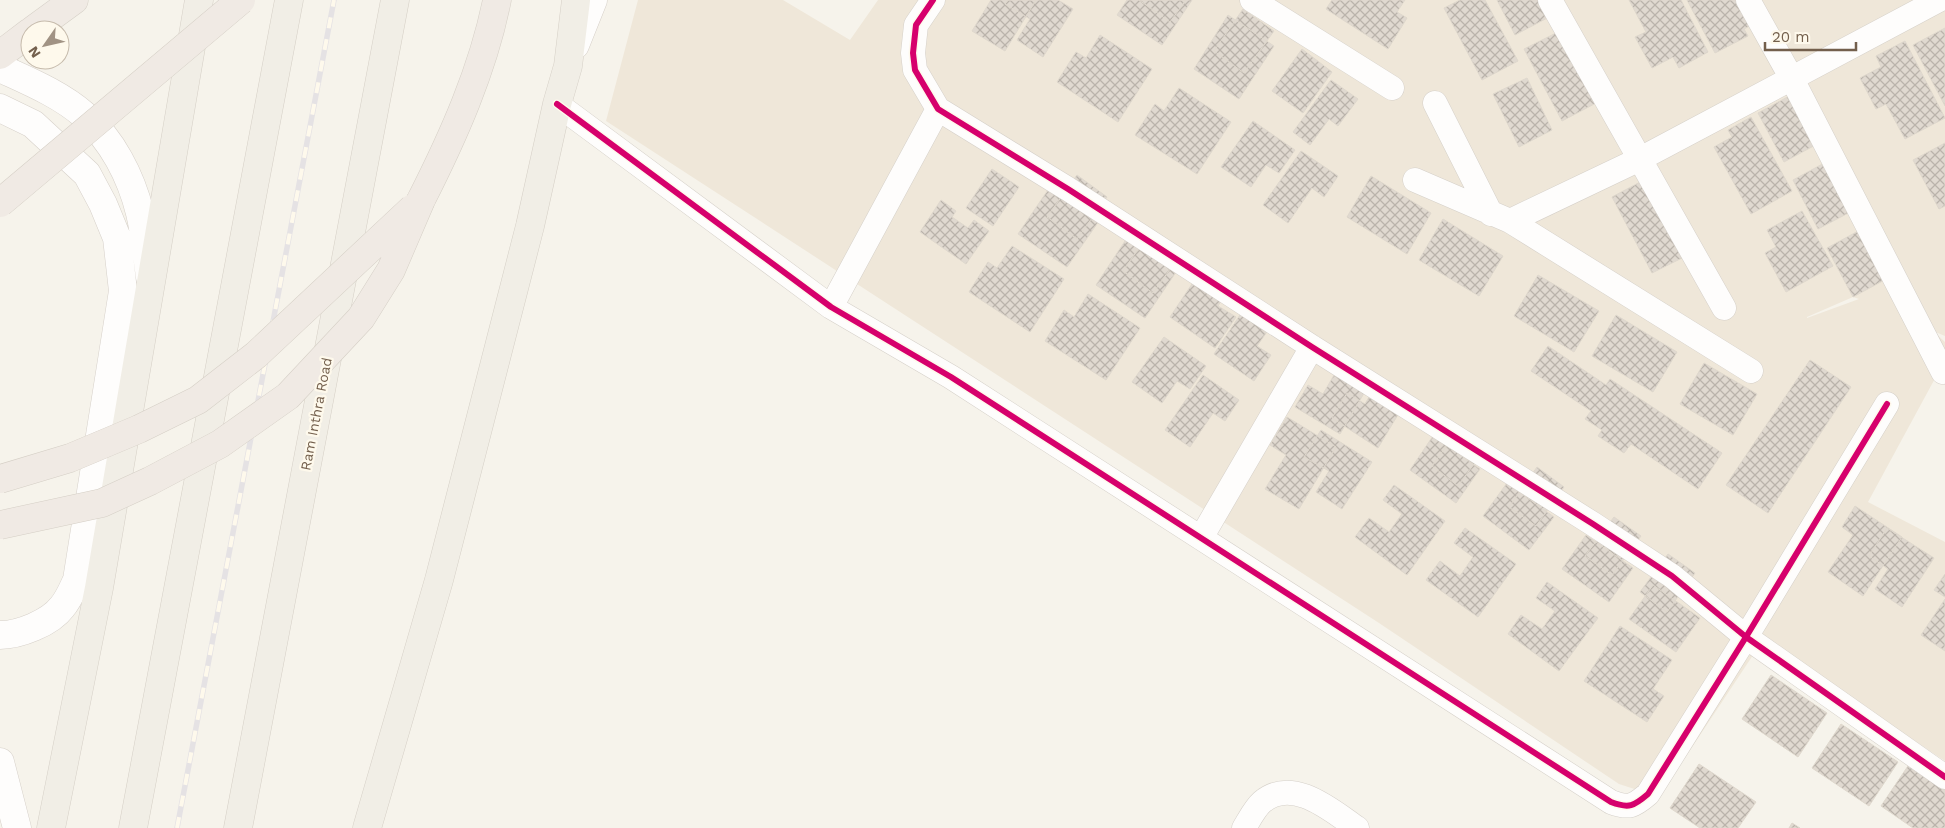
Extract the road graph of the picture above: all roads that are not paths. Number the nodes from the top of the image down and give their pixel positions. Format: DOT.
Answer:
graph roads {
  1 [pos="74,0"];
  2 [pos="198,0"];
  3 [pos="240,0"];
  4 [pos="289,0"];
  5 [pos="395,0"];
  6 [pos="497,0"];
  7 [pos="576,0"];
  8 [pos="593,0"];
  9 [pos="933,0"];
  10 [pos="1252,0"];
  11 [pos="1550,0"];
  12 [pos="1748,0"];
  13 [pos="1940,0"];
  14 [pos="1945,9"];
  15 [pos="47,20"];
  16 [pos="20,40"];
  17 [pos="0,55"];
  18 [pos="568,66"];
  19 [pos="0,68"];
  20 [pos="1792,79"];
  21 [pos="1392,88"];
  22 [pos="1435,103"];
  23 [pos="557,104"];
  24 [pos="0,108"];
  25 [pos="938,109"];
  26 [pos="1640,159"];
  27 [pos="1415,180"];
  28 [pos="421,200"];
  29 [pos="0,203"];
  30 [pos="1500,218"];
  31 [pos="151,284"];
  32 [pos="831,307"];
  33 [pos="1724,308"];
  34 [pos="1312,348"];
  35 [pos="1751,371"];
  36 [pos="1943,372"];
  37 [pos="1887,404"];
  38 [pos="0,479"];
  39 [pos="0,525"];
  40 [pos="1201,538"];
  41 [pos="0,634"];
  42 [pos="1746,637"];
  43 [pos="0,762"];
  44 [pos="1945,777"];
  45 [pos="17,828"];
  46 [pos="52,828"];
  47 [pos="133,828"];
  48 [pos="238,828"];
  49 [pos="367,828"];
  50 [pos="1244,828"];
  51 [pos="1357,828"];
  1 -- 15 [label="highway"];
  2 -- 31 [label="main road"];
  3 -- 29 [label="highway, bridge"];
  4 -- 47 [label="main road"];
  5 -- 48 [label="main road, Ram Inthra Road"];
  6 -- 28 [label="highway"];
  7 -- 18 [label="main road"];
  8 -- 18 [label="main road"];
  9 -- 25 [label="street"];
  10 -- 21 [label="street"];
  11 -- 26 [label="street"];
  12 -- 20 [label="street"];
  13 -- 14 [label="street"];
  13 -- 20 [label="street"];
  16 -- 17 [label="highway"];
  18 -- 23 [label="main road"];
  19 -- 31 [label="main road"];
  20 -- 26 [label="street"];
  20 -- 36 [label="street"];
  22 -- 30 [label="street"];
  23 -- 32 [label="street"];
  23 -- 49 [label="main road"];
  24 -- 41 [label="main road"];
  25 -- 32 [label="street"];
  25 -- 34 [label="street"];
  26 -- 30 [label="street"];
  26 -- 33 [label="street"];
  27 -- 30 [label="street"];
  28 -- 38 [label="highway, bridge"];
  28 -- 39 [label="highway, bridge"];
  30 -- 35 [label="street"];
  31 -- 46 [label="main road"];
  32 -- 40 [label="street"];
  34 -- 40 [label="street"];
  34 -- 42 [label="street"];
  37 -- 42 [label="street"];
  40 -- 42 [label="street"];
  42 -- 44 [label="street"];
  43 -- 45 [label="main road"];
  50 -- 51 [label="street"];
}
